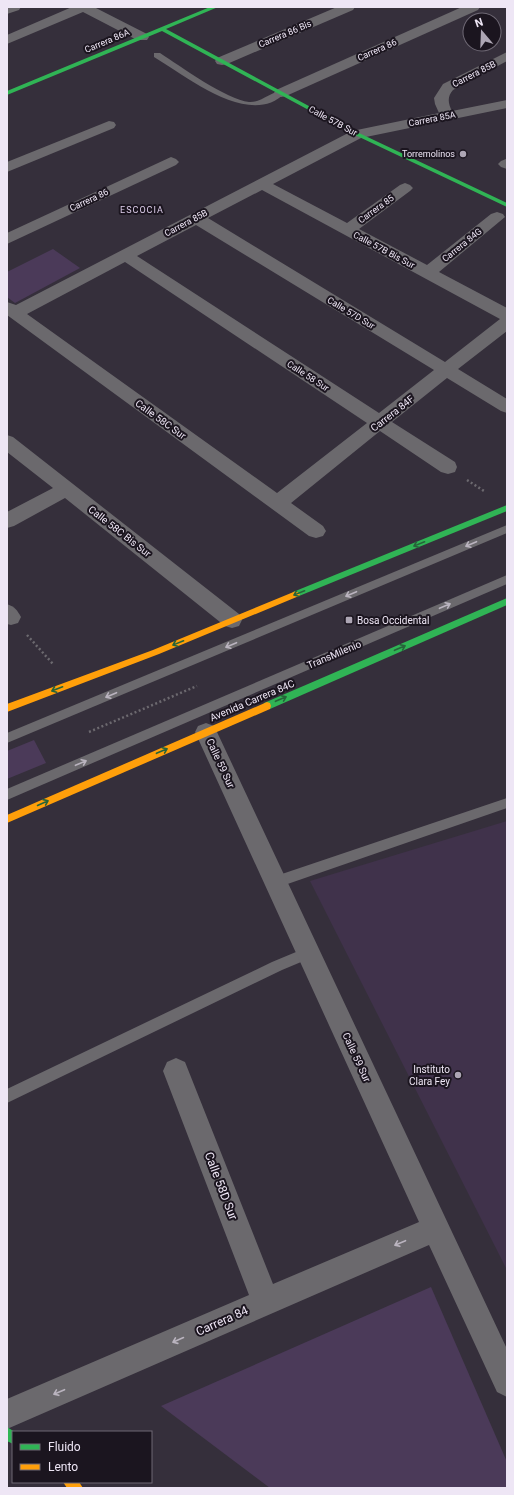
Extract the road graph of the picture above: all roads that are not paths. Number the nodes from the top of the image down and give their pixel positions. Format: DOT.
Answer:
graph roads {
  1 [pos="14,7"];
  2 [pos="84,7"];
  3 [pos="215,7"];
  4 [pos="348,7"];
  5 [pos="473,7"];
  6 [pos="7,10"];
  7 [pos="162,29"];
  8 [pos="142,37"];
  9 [pos="7,40"];
  10 [pos="157,56"];
  11 [pos="507,56"];
  12 [pos="222,61"];
  13 [pos="9,91"];
  14 [pos="281,93"];
  15 [pos="507,104"];
  16 [pos="448,116"];
  17 [pos="109,125"];
  18 [pos="358,134"];
  19 [pos="171,162"];
  20 [pos="7,167"];
  21 [pos="262,184"];
  22 [pos="405,188"];
  23 [pos="502,211"];
  24 [pos="196,218"];
  25 [pos="347,230"];
  26 [pos="7,239"];
  27 [pos="125,255"];
  28 [pos="428,273"];
  29 [pos="11,310"];
  30 [pos="507,316"];
  31 [pos="507,322"];
  32 [pos="446,370"];
  33 [pos="507,407"];
  34 [pos="379,422"];
  35 [pos="7,442"];
  36 [pos="448,467"];
  37 [pos="67,489"];
  38 [pos="277,503"];
  39 [pos="507,508"];
  40 [pos="7,521"];
  41 [pos="507,529"];
  42 [pos="316,531"];
  43 [pos="507,579"];
  44 [pos="507,601"];
  45 [pos="232,620"];
  46 [pos="7,708"];
  47 [pos="206,732"];
  48 [pos="7,738"];
  49 [pos="7,795"];
  50 [pos="507,803"];
  51 [pos="7,819"];
  52 [pos="276,882"];
  53 [pos="308,953"];
  54 [pos="176,1071"];
  55 [pos="7,1096"];
  56 [pos="436,1228"];
  57 [pos="266,1302"];
  58 [pos="507,1382"];
  59 [pos="7,1414"];
  1 -- 6 [label="street"];
  2 -- 8 [label="street"];
  2 -- 9 [label="street"];
  3 -- 7 [label="main road, Carrera 86A"];
  4 -- 12 [label="street, Carrera 86 Bis"];
  5 -- 14 [label="street, Carrera 86"];
  7 -- 8 [label="main road, Carrera 86A"];
  7 -- 12 [label="main road, Calle 57B Sur"];
  8 -- 13 [label="main road, Carrera 86A"];
  10 -- 14 [label="lane"];
  11 -- 16 [label="street, Carrera 85B"];
  12 -- 14 [label="main road, Calle 57B Sur"];
  14 -- 18 [label="main road, Calle 57B Sur"];
  15 -- 16 [label="street, Carrera 85A"];
  16 -- 18 [label="street, Carrera 85A"];
  17 -- 20 [label="street"];
  18 -- 21 [label="street, Carrera 85B"];
  18 -- 23 [label="main road, Calle 57B Sur"];
  19 -- 26 [label="street, Carrera 86"];
  21 -- 24 [label="street, Carrera 85B"];
  21 -- 25 [label="street, Calle 57B Bis Sur"];
  22 -- 25 [label="street, Carrera 85"];
  23 -- 28 [label="street, Carrera 84G"];
  24 -- 27 [label="street, Carrera 85B"];
  24 -- 32 [label="street, Calle 57D Sur"];
  25 -- 28 [label="street, Calle 57B Bis Sur"];
  27 -- 29 [label="street, Carrera 85B"];
  27 -- 34 [label="street, Calle 58 Sur"];
  28 -- 30 [label="street, Calle 57B Bis Sur"];
  29 -- 38 [label="street, Calle 58C Sur"];
  31 -- 32 [label="street, Carrera 84F"];
  32 -- 33 [label="street, Calle 57D Sur"];
  32 -- 34 [label="street, Carrera 84F"];
  34 -- 36 [label="street, Calle 58 Sur"];
  34 -- 38 [label="street, Carrera 84F"];
  35 -- 37 [label="street, Calle 58C Bis Sur"];
  37 -- 40 [label="street"];
  37 -- 45 [label="street, Calle 58C Bis Sur"];
  38 -- 42 [label="street, Calle 58C Sur"];
  39 -- 45 [label="main road, one-way"];
  41 -- 48 [label="lane, one-way"];
  49 -- 43 [label="lane, TransMilenio, one-way"];
  47 -- 44 [label="main road, Avenida Carrera 84C, one-way"];
  45 -- 46 [label="main road, one-way"];
  51 -- 47 [label="main road, Avenida Carrera 84C, one-way"];
  47 -- 52 [label="street, Calle 59 Sur"];
  50 -- 52 [label="lane"];
  52 -- 53 [label="street, Calle 59 Sur"];
  53 -- 55 [label="lane"];
  53 -- 56 [label="street, Calle 59 Sur"];
  54 -- 57 [label="street, Calle 58D Sur"];
  56 -- 57 [label="street, Carrera 84, one-way"];
  56 -- 58 [label="street, Calle 59 Sur"];
  57 -- 59 [label="street, Carrera 84, one-way"];
}
